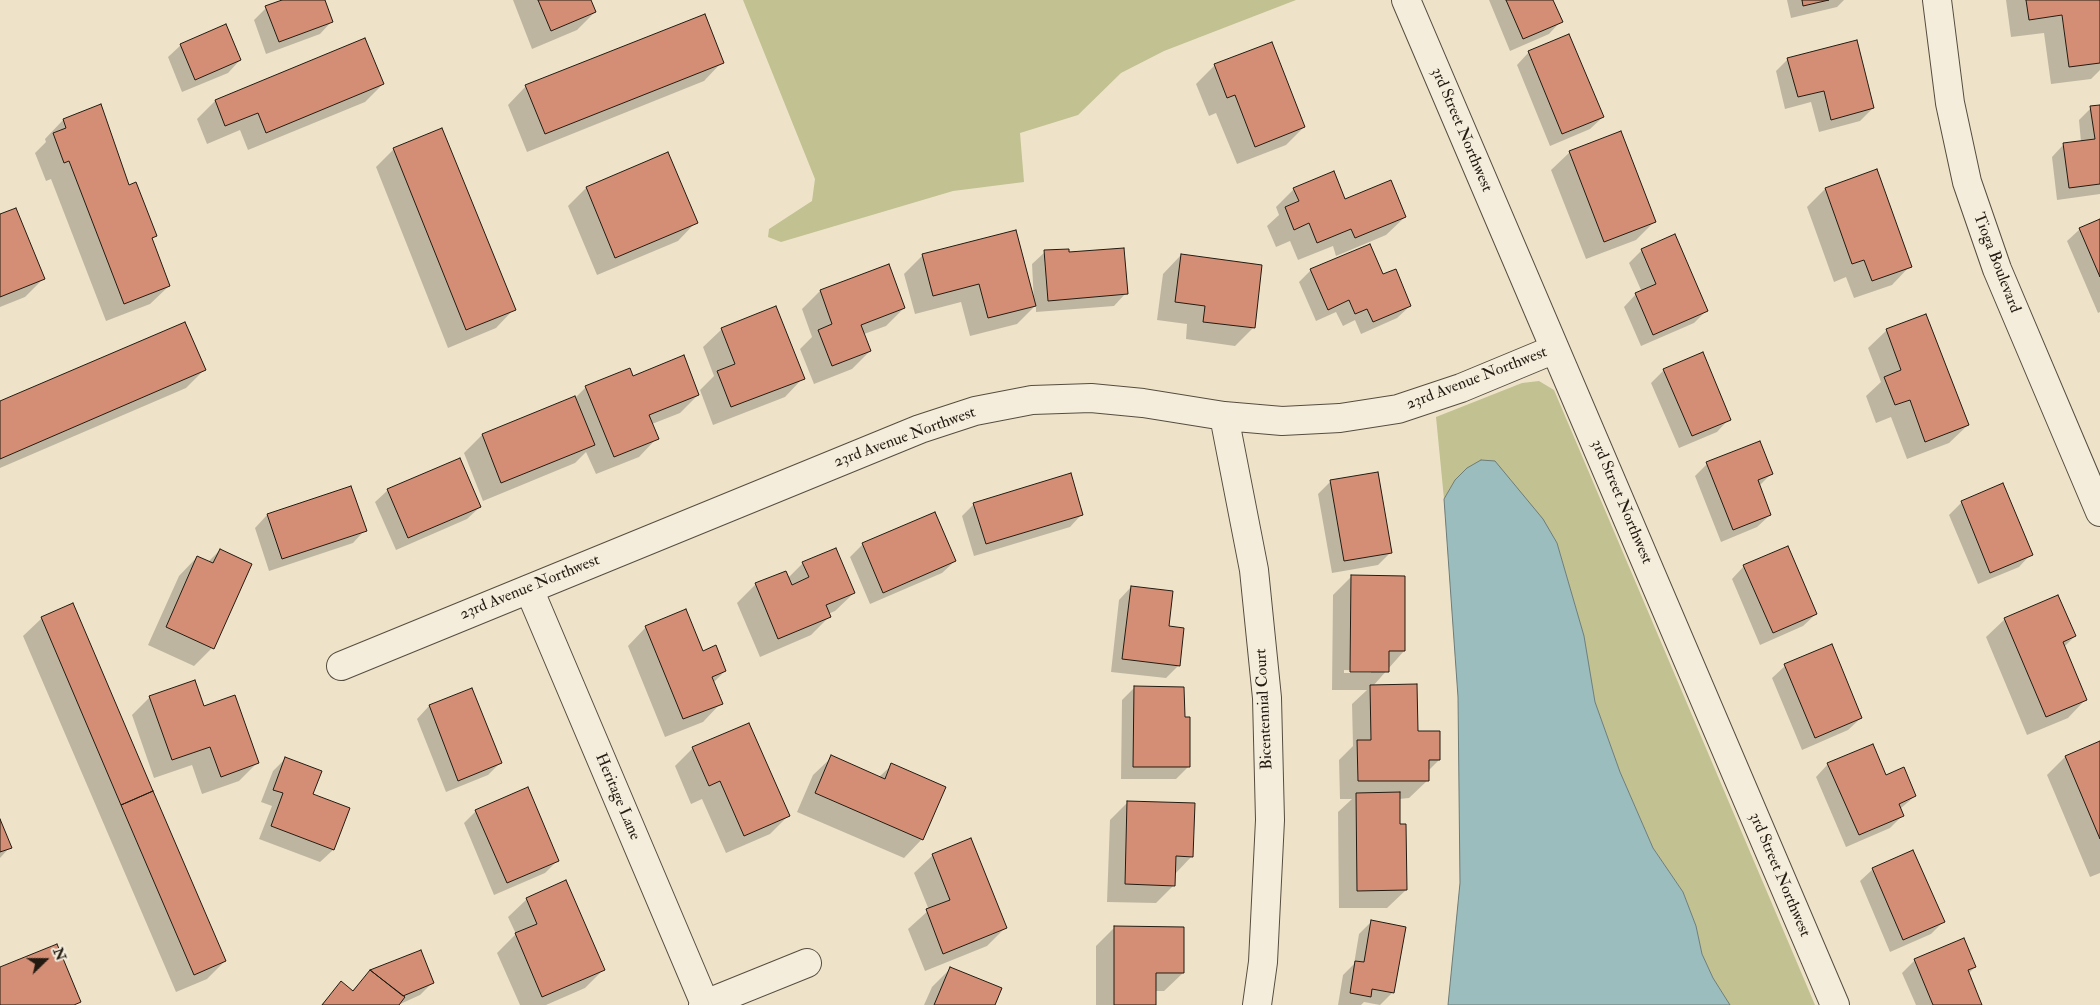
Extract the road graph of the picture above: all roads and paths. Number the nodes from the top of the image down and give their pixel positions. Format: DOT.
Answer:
graph roads {
  1 [pos="1406,0"];
  2 [pos="1936,0"];
  3 [pos="1555,349"];
  4 [pos="1224,416"];
  5 [pos="2100,512"];
  6 [pos="529,589"];
  7 [pos="341,666"];
  8 [pos="807,963"];
  9 [pos="704,1005"];
  10 [pos="1257,1005"];
  11 [pos="1835,1005"];
  1 -- 3 [label="street, 3rd Street Northwest"];
  2 -- 5 [label="street, Tioga Boulevard"];
  3 -- 4 [label="street, 23rd Avenue Northwest"];
  3 -- 11 [label="street, 3rd Street Northwest"];
  4 -- 6 [label="street, 23rd Avenue Northwest"];
  4 -- 10 [label="street, Bicentennial Court"];
  6 -- 7 [label="street, 23rd Avenue Northwest"];
  6 -- 9 [label="street, Heritage Lane"];
  8 -- 9 [label="street, Heritage Lane"];
}
